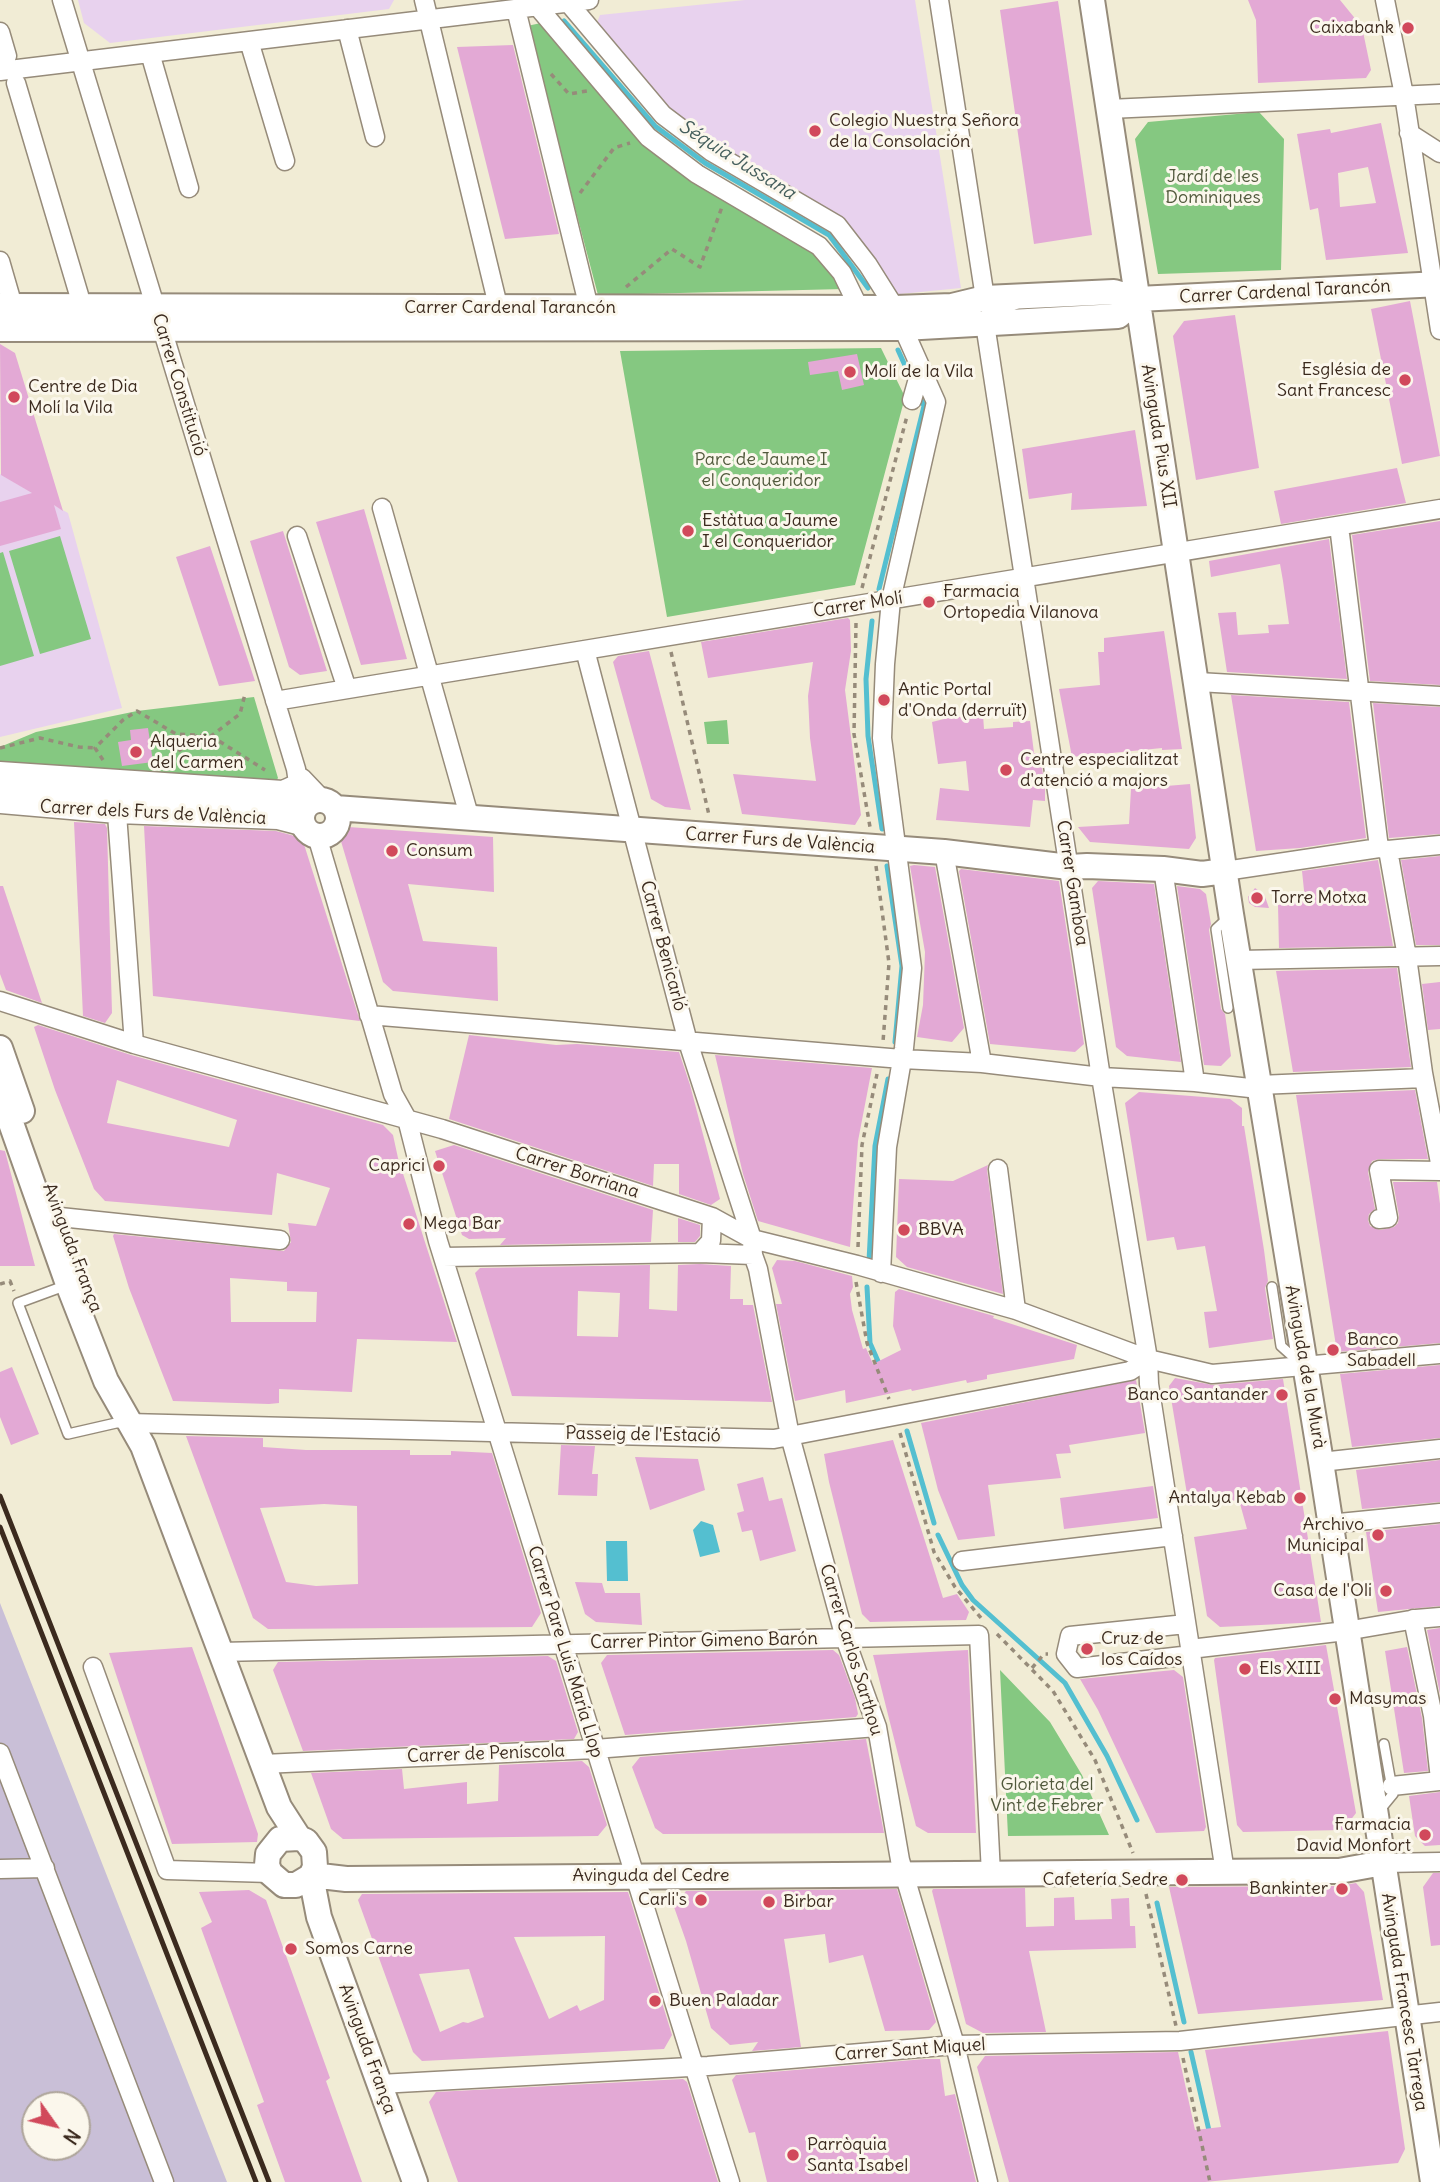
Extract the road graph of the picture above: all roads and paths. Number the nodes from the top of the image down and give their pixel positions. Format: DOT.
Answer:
graph roads {
  1 [pos="62,0"];
  2 [pos="424,0"];
  3 [pos="589,0"];
  4 [pos="939,0"];
  5 [pos="1092,0"];
  6 [pos="1385,0"];
  7 [pos="566,1"];
  8 [pos="535,3"];
  9 [pos="496,6"];
  10 [pos="516,9"];
  11 [pos="429,19"];
  12 [pos="347,29"];
  13 [pos="0,32"];
  14 [pos="249,41"];
  15 [pos="525,46"];
  16 [pos="150,53"];
  17 [pos="80,61"];
  18 [pos="4,63"];
  19 [pos="16,83"];
  20 [pos="606,87"];
  21 [pos="1440,94"];
  22 [pos="1404,95"];
  23 [pos="1109,109"];
  24 [pos="1409,134"];
  25 [pos="375,136"];
  26 [pos="648,137"];
  27 [pos="1440,153"];
  28 [pos="285,161"];
  29 [pos="189,188"];
  30 [pos="727,192"];
  31 [pos="565,211"];
  32 [pos="0,261"];
  33 [pos="1436,284"];
  34 [pos="622,290"];
  35 [pos="79,295"];
  36 [pos="985,298"];
  37 [pos="1018,298"];
  38 [pos="1138,299"];
  39 [pos="7,306"];
  40 [pos="589,308"];
  41 [pos="859,309"];
  42 [pos="158,318"];
  43 [pos="501,318"];
  44 [pos="899,318"];
  45 [pos="985,324"];
  46 [pos="0,329"];
  47 [pos="1440,330"];
  48 [pos="920,372"];
  49 [pos="912,400"];
  50 [pos="382,508"];
  51 [pos="1440,509"];
  52 [pos="1339,526"];
  53 [pos="297,536"];
  54 [pos="1176,553"];
  55 [pos="1024,578"];
  56 [pos="891,600"];
  57 [pos="857,606"];
  58 [pos="667,637"];
  59 [pos="585,650"];
  60 [pos="429,676"];
  61 [pos="1198,682"];
  62 [pos="347,690"];
  63 [pos="1360,690"];
  64 [pos="245,694"];
  65 [pos="1440,696"];
  66 [pos="275,701"];
  67 [pos="198,735"];
  68 [pos="211,736"];
  69 [pos="0,748"];
  70 [pos="95,748"];
  71 [pos="161,765"];
  72 [pos="110,766"];
  73 [pos="0,771"];
  74 [pos="0,786"];
  75 [pos="242,786"];
  76 [pos="0,804"];
  77 [pos="269,804"];
  78 [pos="310,806"];
  79 [pos="117,814"];
  80 [pos="470,819"];
  81 [pos="632,830"];
  82 [pos="714,836"];
  83 [pos="1440,845"];
  84 [pos="885,849"];
  85 [pos="1383,849"];
  86 [pos="944,852"];
  87 [pos="1069,867"];
  88 [pos="1163,869"];
  89 [pos="1225,871"];
  90 [pos="1231,914"];
  91 [pos="1440,956"];
  92 [pos="1407,957"];
  93 [pos="1239,960"];
  94 [pos="0,1001"];
  95 [pos="1228,1008"];
  96 [pos="369,1015"];
  97 [pos="688,1042"];
  98 [pos="134,1044"];
  99 [pos="0,1048"];
  100 [pos="880,1058"];
  101 [pos="902,1059"];
  102 [pos="982,1063"];
  103 [pos="1101,1077"];
  104 [pos="1195,1082"];
  105 [pos="1432,1082"];
  106 [pos="1259,1087"];
  107 [pos="0,1092"];
  108 [pos="407,1119"];
  109 [pos="1440,1163"];
  110 [pos="998,1169"];
  111 [pos="1440,1171"];
  112 [pos="60,1217"];
  113 [pos="712,1217"];
  114 [pos="1379,1219"];
  115 [pos="280,1240"];
  116 [pos="752,1247"];
  117 [pos="700,1253"];
  118 [pos="443,1256"];
  119 [pos="857,1265"];
  120 [pos="881,1273"];
  121 [pos="0,1284"];
  122 [pos="68,1284"];
  123 [pos="1272,1287"];
  124 [pos="18,1303"];
  125 [pos="1016,1310"];
  126 [pos="1440,1354"];
  127 [pos="1148,1359"];
  128 [pos="1304,1367"];
  129 [pos="895,1415"];
  130 [pos="137,1431"];
  131 [pos="496,1432"];
  132 [pos="790,1436"];
  133 [pos="1440,1449"];
  134 [pos="1321,1462"];
  135 [pos="1440,1513"];
  136 [pos="1329,1524"];
  137 [pos="1172,1536"];
  138 [pos="962,1561"];
  139 [pos="1440,1617"];
  140 [pos="1414,1619"];
  141 [pos="1186,1624"];
  142 [pos="987,1631"];
  143 [pos="1346,1631"];
  144 [pos="845,1638"];
  145 [pos="563,1644"];
  146 [pos="220,1651"];
  147 [pos="1191,1652"];
  148 [pos="1044,1654"];
  149 [pos="93,1667"];
  150 [pos="1032,1668"];
  151 [pos="1436,1716"];
  152 [pos="877,1727"];
  153 [pos="1384,1744"];
  154 [pos="595,1749"];
  155 [pos="0,1753"];
  156 [pos="263,1763"];
  157 [pos="1440,1780"];
  158 [pos="1392,1786"];
  159 [pos="279,1807"];
  160 [pos="1376,1815"];
  161 [pos="299,1838"];
  162 [pos="1440,1861"];
  163 [pos="264,1862"];
  164 [pos="1383,1863"];
  165 [pos="1224,1864"];
  166 [pos="1138,1865"];
  167 [pos="991,1866"];
  168 [pos="903,1867"];
  169 [pos="45,1868"];
  170 [pos="0,1869"];
  171 [pos="633,1869"];
  172 [pos="309,1874"];
  173 [pos="1440,2012"];
  174 [pos="1408,2017"];
  175 [pos="1180,2041"];
  176 [pos="955,2045"];
  177 [pos="694,2066"];
  178 [pos="380,2084"];
  179 [pos="1432,2181"];
  180 [pos="164,2182"];
  181 [pos="415,2182"];
  182 [pos="730,2182"];
  183 [pos="988,2182"];
  184 [pos="1210,2182"];
  1 -- 17 [label="street, Carrer Constitució"];
  2 -- 11 [label="street"];
  3 -- 7 [label="street"];
  4 -- 36 [label="street"];
  5 -- 23 [label="street, Avinguda Pius XII"];
  6 -- 22 [label="street"];
  7 -- 8 [label="street"];
  7 -- 44 [label="street"];
  8 -- 10 [label="street"];
  8 -- 20 [label="street"];
  9 -- 10 [label="street"];
  9 -- 11 [label="street"];
  10 -- 15 [label="street"];
  11 -- 12 [label="street"];
  11 -- 43 [label="street"];
  12 -- 14 [label="street"];
  12 -- 25 [label="street"];
  13 -- 18 [label="street"];
  14 -- 16 [label="street"];
  14 -- 28 [label="street"];
  15 -- 20 [label="path"];
  15 -- 31 [label="street"];
  16 -- 17 [label="street"];
  16 -- 29 [label="street"];
  17 -- 18 [label="street"];
  17 -- 42 [label="street, Carrer Constitució"];
  19 -- 35 [label="street"];
  20 -- 26 [label="street"];
  21 -- 22 [label="street"];
  22 -- 23 [label="street"];
  22 -- 24 [label="street"];
  23 -- 38 [label="street, Avinguda Pius XII"];
  24 -- 27 [label="street"];
  24 -- 33 [label="street"];
  26 -- 30 [label="street"];
  26 -- 31 [label="path"];
  30 -- 34 [label="path"];
  30 -- 41 [label="street"];
  31 -- 40 [label="street"];
  32 -- 39 [label="street"];
  33 -- 38 [label="street, Carrer Cardenal Tarancón"];
  33 -- 47 [label="street"];
  36 -- 37 [label="street, Carrer Cardenal Tarancón"];
  36 -- 44 [label="street, Carrer Cardenal Tarancón"];
  37 -- 38 [label="street, Carrer Cardenal Tarancón"];
  37 -- 45 [label="street, Carrer Cardenal Tarancón"];
  38 -- 45 [label="street, Carrer Cardenal Tarancón"];
  38 -- 54 [label="street, Avinguda Pius XII"];
  39 -- 42 [label="street, Carrer Cardenal Tarancón"];
  40 -- 41 [label="street, Carrer Cardenal Tarancón"];
  40 -- 43 [label="street, Carrer Cardenal Tarancón"];
  41 -- 44 [label="street, Carrer Cardenal Tarancón"];
  42 -- 43 [label="street, Carrer Cardenal Tarancón"];
  42 -- 46 [label="street, Carrer Cardenal Tarancón"];
  42 -- 66 [label="street, Carrer Constitució"];
  43 -- 44 [label="street, Carrer Cardenal Tarancón"];
  44 -- 45 [label="street, Carrer Cardenal Tarancón"];
  44 -- 48 [label="street"];
  45 -- 55 [label="street, Carrer Gamboa"];
  48 -- 49 [label="street"];
  48 -- 56 [label="street"];
  49 -- 57 [label="path"];
  50 -- 60 [label="street"];
  51 -- 52 [label="street, Carrer Molí"];
  52 -- 54 [label="street, Carrer Molí"];
  52 -- 63 [label="street"];
  53 -- 62 [label="street"];
  54 -- 55 [label="street, Carrer Molí"];
  54 -- 61 [label="street, Avinguda Pius XII"];
  55 -- 56 [label="street, Carrer Molí"];
  55 -- 87 [label="street, Carrer Gamboa"];
  56 -- 57 [label="street, Carrer Molí"];
  56 -- 84 [label="street"];
  57 -- 58 [label="street, Carrer Molí"];
  57 -- 84 [label="path"];
  58 -- 59 [label="street, Carrer Molí"];
  58 -- 82 [label="path"];
  59 -- 60 [label="street, Carrer Molí"];
  59 -- 81 [label="street, Carrer Benicarló"];
  60 -- 62 [label="street, Carrer Molí"];
  60 -- 80 [label="street"];
  61 -- 63 [label="street"];
  61 -- 89 [label="street, Avinguda Pius XII"];
  62 -- 66 [label="street, Carrer Molí"];
  63 -- 65 [label="street"];
  63 -- 85 [label="street"];
  64 -- 68 [label="path"];
  66 -- 78 [label="street, Carrer Constitució"];
  67 -- 68 [label="path"];
  67 -- 70 [label="path"];
  67 -- 71 [label="path"];
  68 -- 78 [label="path"];
  69 -- 70 [label="path"];
  70 -- 72 [label="path"];
  73 -- 75 [label="street, Carrer dels Furs de València"];
  74 -- 77 [label="street, Carrer dels Furs de València"];
  75 -- 77 [label="street, Carrer dels Furs de València"];
  75 -- 78 [label="street, Carrer dels Furs de València"];
  76 -- 79 [label="street, Carrer dels Furs de València"];
  77 -- 78 [label="street, Carrer dels Furs de València"];
  78 -- 79 [label="street, Carrer dels Furs de València"];
  78 -- 80 [label="street, Carrer Furs de València"];
  78 -- 96 [label="street, Carrer Constitució"];
  79 -- 98 [label="street"];
  80 -- 81 [label="street, Carrer Furs de València"];
  81 -- 82 [label="street, Carrer Furs de València"];
  81 -- 97 [label="street, Carrer Benicarló"];
  82 -- 84 [label="street, Carrer Furs de València"];
  83 -- 85 [label="street"];
  84 -- 86 [label="street, Carrer Furs de València"];
  84 -- 100 [label="path"];
  84 -- 101 [label="street"];
  85 -- 89 [label="street"];
  85 -- 92 [label="street"];
  86 -- 87 [label="street, Carrer Furs de València"];
  86 -- 102 [label="street"];
  87 -- 88 [label="street, Carrer Furs de València"];
  87 -- 103 [label="street, Carrer Gamboa"];
  88 -- 89 [label="street, Carrer Furs de València"];
  88 -- 104 [label="street"];
  89 -- 90 [label="street, Avinguda de la Murà"];
  90 -- 93 [label="street, Avinguda de la Murà"];
  90 -- 95 [label="lane"];
  91 -- 92 [label="street"];
  92 -- 93 [label="street"];
  92 -- 105 [label="street"];
  93 -- 106 [label="street, Avinguda de la Murà"];
  94 -- 98 [label="street, Carrer Borriana"];
  96 -- 97 [label="street"];
  96 -- 108 [label="street, Carrer Constitució"];
  97 -- 100 [label="street"];
  97 -- 116 [label="street, Carrer Benicarló"];
  98 -- 108 [label="street, Carrer Borriana"];
  99 -- 112 [label="street, Avinguda França"];
  100 -- 101 [label="street"];
  100 -- 119 [label="path"];
  101 -- 102 [label="street"];
  101 -- 120 [label="street"];
  102 -- 103 [label="street"];
  103 -- 104 [label="street"];
  103 -- 127 [label="street, Carrer Gamboa"];
  104 -- 106 [label="street"];
  105 -- 106 [label="street"];
  105 -- 109 [label="street"];
  106 -- 128 [label="street, Avinguda de la Murà"];
  107 -- 122 [label="street, Avinguda França"];
  108 -- 113 [label="street, Carrer Borriana"];
  108 -- 118 [label="street, Carrer Pare Luis María Llop"];
  110 -- 125 [label="street"];
  111 -- 114 [label="street"];
  112 -- 115 [label="street"];
  112 -- 130 [label="street, Avinguda França"];
  113 -- 116 [label="street, Carrer Borriana"];
  113 -- 117 [label="street"];
  116 -- 117 [label="street"];
  116 -- 119 [label="street, Carrer Borriana"];
  116 -- 132 [label="street, Carrer Carlos Sarthou"];
  117 -- 118 [label="street"];
  118 -- 131 [label="street, Carrer Pare Luis María Llop"];
  119 -- 120 [label="street, Carrer Borriana"];
  119 -- 129 [label="path"];
  120 -- 125 [label="street, Carrer Borriana"];
  121 -- 124 [label="path"];
  122 -- 124 [label="lane"];
  122 -- 130 [label="street, Avinguda França"];
  123 -- 128 [label="lane"];
  124 -- 130 [label="lane"];
  125 -- 127 [label="street, Carrer Borriana"];
  126 -- 128 [label="street, Carrer Borriana"];
  127 -- 128 [label="street, Carrer Borriana"];
  127 -- 129 [label="street, Passeig de l'Estació"];
  127 -- 137 [label="street, Carrer Gamboa"];
  128 -- 134 [label="street, Avinguda de la Murà"];
  129 -- 132 [label="street, Passeig de l'Estació"];
  129 -- 142 [label="path"];
  130 -- 131 [label="street, Passeig de l'Estació"];
  130 -- 146 [label="street, Avinguda França"];
  131 -- 132 [label="street, Passeig de l'Estació"];
  131 -- 145 [label="street, Carrer Pare Luis María Llop"];
  132 -- 144 [label="street, Carrer Carlos Sarthou"];
  133 -- 134 [label="street"];
  134 -- 136 [label="street, Avinguda de la Murà"];
  135 -- 136 [label="street"];
  136 -- 143 [label="street, Avinguda de la Murà"];
  137 -- 138 [label="street"];
  137 -- 141 [label="street, Carrer Gamboa"];
  139 -- 140 [label="street"];
  140 -- 143 [label="street"];
  140 -- 151 [label="street"];
  141 -- 147 [label="street, Carrer Gamboa"];
  141 -- 147 [label="street"];
  142 -- 144 [label="street, Carrer Pintor Gimeno Barón"];
  142 -- 150 [label="path"];
  142 -- 167 [label="street"];
  143 -- 147 [label="street"];
  143 -- 160 [label="street, Avinguda de la Murà"];
  144 -- 145 [label="street, Carrer Pintor Gimeno Barón"];
  144 -- 152 [label="street, Carrer Carlos Sarthou"];
  145 -- 146 [label="street, Carrer Pintor Gimeno Barón"];
  145 -- 154 [label="street, Carrer Pare Luis María Llop"];
  146 -- 156 [label="street, Avinguda França"];
  147 -- 165 [label="street, Carrer Gamboa"];
  148 -- 150 [label="path"];
  149 -- 163 [label="street"];
  150 -- 166 [label="path"];
  151 -- 157 [label="street"];
  152 -- 154 [label="street, Carrer de Peníscola"];
  152 -- 168 [label="street, Carrer Carlos Sarthou"];
  153 -- 158 [label="lane"];
  154 -- 156 [label="street, Carrer de Peníscola"];
  154 -- 171 [label="street, Carrer Pare Luis María Llop"];
  155 -- 169 [label="street"];
  156 -- 159 [label="street, Avinguda França"];
  157 -- 158 [label="street"];
  158 -- 160 [label="lane"];
  159 -- 161 [label="street, Avinguda França"];
  159 -- 163 [label="street, Avinguda França"];
  160 -- 164 [label="street, Avinguda de la Murà"];
  161 -- 163 [label="street"];
  161 -- 172 [label="street"];
  162 -- 164 [label="street"];
  163 -- 172 [label="street"];
  164 -- 165 [label="street, Avinguda del Cedre"];
  164 -- 174 [label="street, Avinguda Francesc Tàrrega"];
  165 -- 166 [label="street, Avinguda del Cedre"];
  166 -- 167 [label="street, Avinguda del Cedre"];
  166 -- 175 [label="path"];
  167 -- 168 [label="street, Avinguda del Cedre"];
  168 -- 171 [label="street, Avinguda del Cedre"];
  168 -- 176 [label="street, Carrer Carlos Sarthou"];
  169 -- 170 [label="street"];
  169 -- 180 [label="street"];
  171 -- 172 [label="street, Avinguda del Cedre"];
  171 -- 177 [label="street, Carrer Pare Luis María Llop"];
  172 -- 178 [label="street, Avinguda França"];
  173 -- 174 [label="street, Carrer Sant Miquel"];
  174 -- 175 [label="street, Carrer Sant Miquel"];
  174 -- 179 [label="street, Avinguda Francesc Tàrrega"];
  175 -- 176 [label="street, Carrer Sant Miquel"];
  175 -- 184 [label="path"];
  176 -- 177 [label="street, Carrer Sant Miquel"];
  176 -- 183 [label="street, Carrer Carlos Sarthou"];
  177 -- 178 [label="street, Carrer Sant Miquel"];
  177 -- 182 [label="street, Carrer Pare Luis María Llop"];
  178 -- 181 [label="street, Avinguda França"];
}
